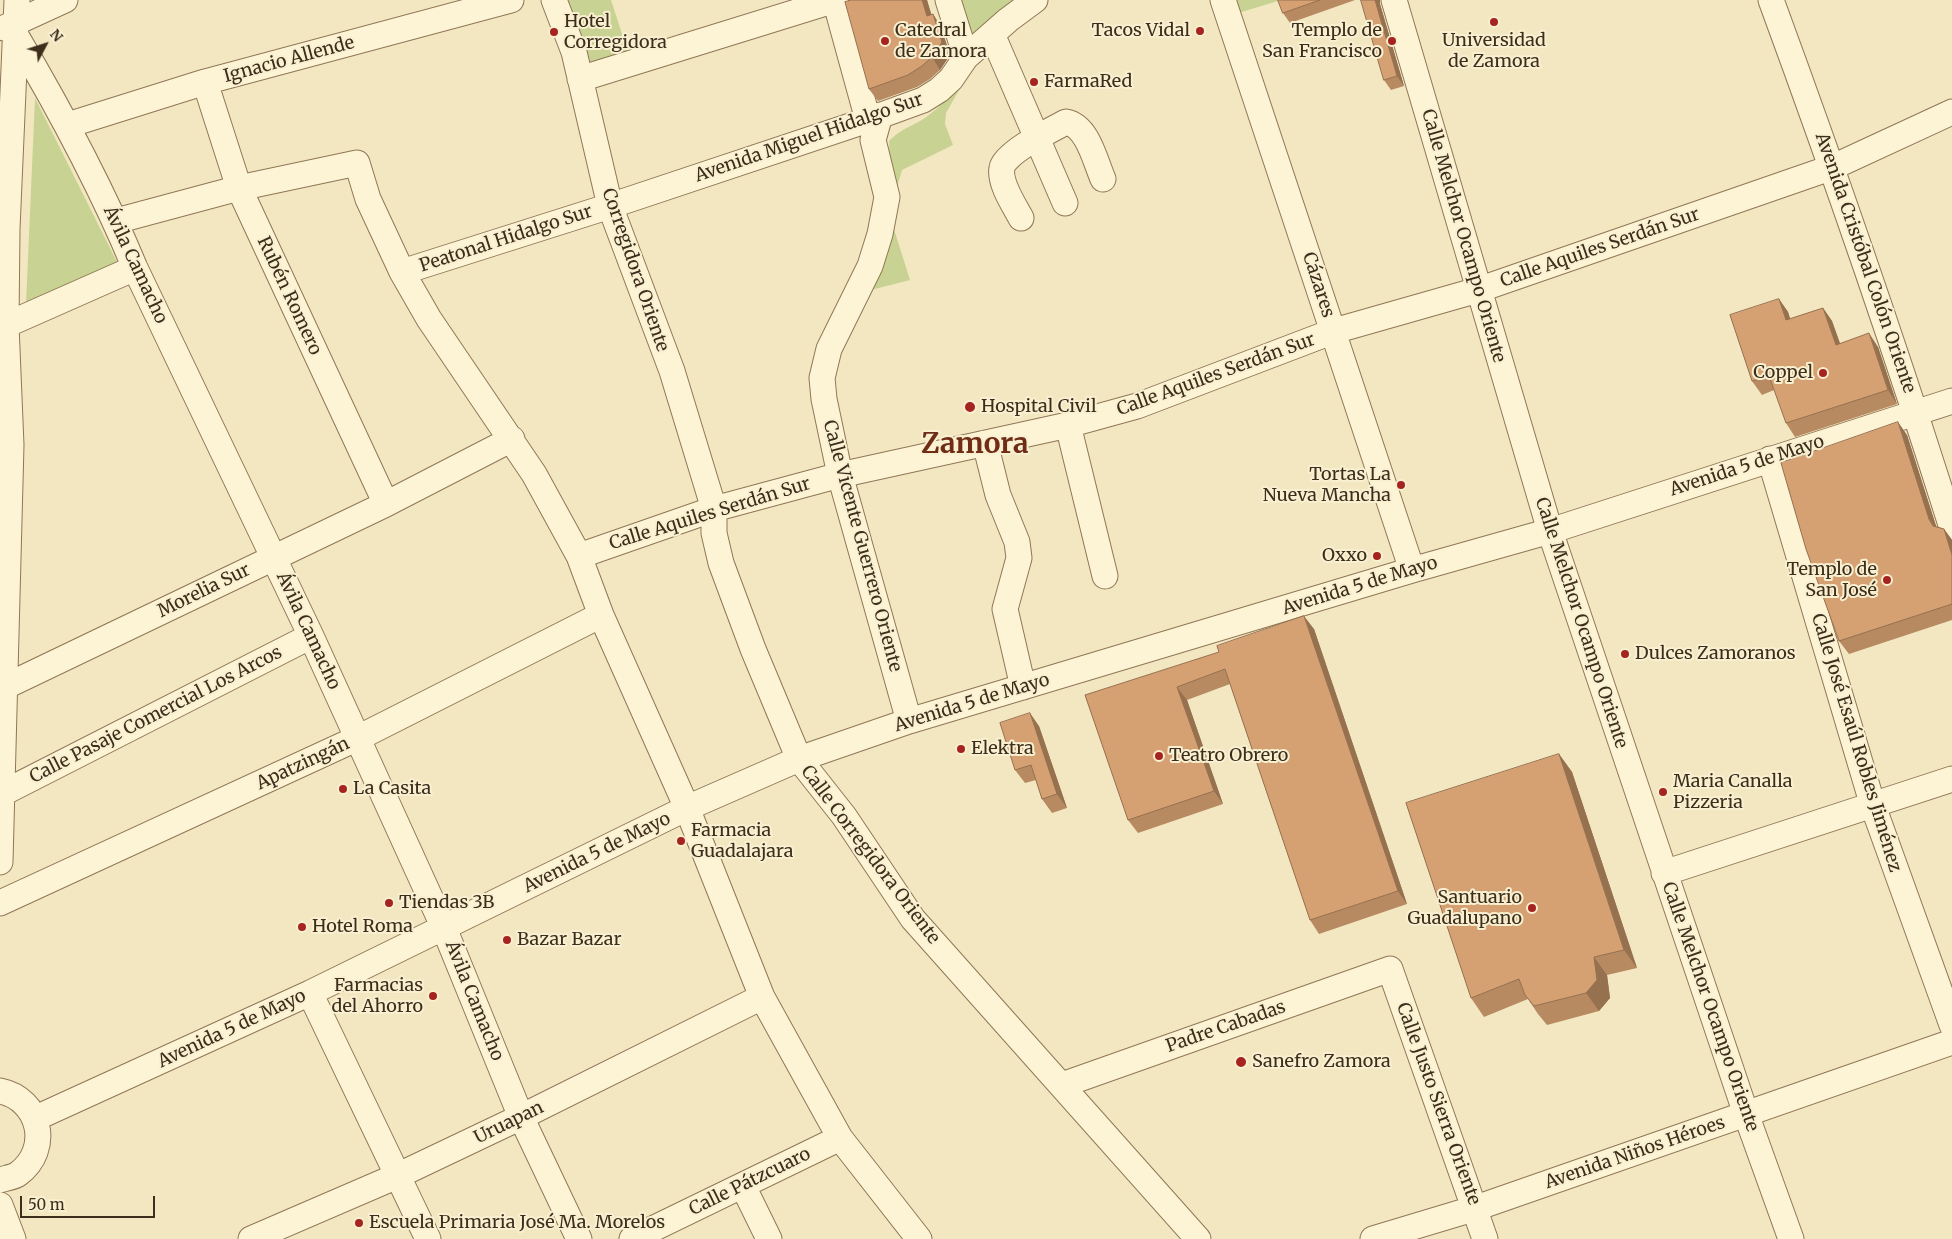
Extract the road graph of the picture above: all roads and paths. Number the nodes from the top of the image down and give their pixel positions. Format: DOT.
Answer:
graph roads {
  1 [pos="65,0"];
  2 [pos="511,0"];
  3 [pos="554,0"];
  4 [pos="835,0"];
  5 [pos="948,0"];
  6 [pos="1035,0"];
  7 [pos="1223,0"];
  8 [pos="1394,0"];
  9 [pos="1771,0"];
  10 [pos="12,22"];
  11 [pos="992,34"];
  12 [pos="966,57"];
  13 [pos="580,79"];
  14 [pos="205,82"];
  15 [pos="1952,112"];
  16 [pos="874,118"];
  17 [pos="68,125"];
  18 [pos="1037,138"];
  19 [pos="1833,167"];
  20 [pos="1103,179"];
  21 [pos="239,188"];
  22 [pos="1066,203"];
  23 [pos="610,206"];
  24 [pos="1021,218"];
  25 [pos="116,221"];
  26 [pos="4,231"];
  27 [pos="135,268"];
  28 [pos="402,272"];
  29 [pos="1478,290"];
  30 [pos="6,325"];
  31 [pos="1334,332"];
  32 [pos="1952,401"];
  33 [pos="1916,412"];
  34 [pos="1068,425"];
  35 [pos="512,440"];
  36 [pos="985,443"];
  37 [pos="6,448"];
  38 [pos="1770,459"];
  39 [pos="840,475"];
  40 [pos="386,504"];
  41 [pos="714,509"];
  42 [pos="1952,528"];
  43 [pos="1550,531"];
  44 [pos="579,556"];
  45 [pos="274,558"];
  46 [pos="1412,570"];
  47 [pos="1105,576"];
  48 [pos="601,616"];
  49 [pos="311,636"];
  50 [pos="1023,687"];
  51 [pos="2,688"];
  52 [pos="909,721"];
  53 [pos="358,738"];
  54 [pos="799,760"];
  55 [pos="1952,778"];
  56 [pos="1,794"];
  57 [pos="1873,806"];
  58 [pos="687,808"];
  59 [pos="0,862"];
  60 [pos="1664,873"];
  61 [pos="0,903"];
  62 [pos="444,928"];
  63 [pos="1390,969"];
  64 [pos="310,993"];
  65 [pos="762,997"];
  66 [pos="1952,1025"];
  67 [pos="1952,1042"];
  68 [pos="1062,1085"];
  69 [pos="0,1091"];
  70 [pos="1746,1114"];
  71 [pos="522,1117"];
  72 [pos="36,1118"];
  73 [pos="840,1138"];
  74 [pos="397,1176"];
  75 [pos="0,1180"];
  76 [pos="743,1186"];
  77 [pos="0,1205"];
  78 [pos="1476,1208"];
  79 [pos="13,1239"];
  80 [pos="251,1239"];
  81 [pos="428,1239"];
  82 [pos="579,1239"];
  83 [pos="632,1239"];
  84 [pos="769,1239"];
  85 [pos="918,1239"];
  86 [pos="1198,1239"];
  87 [pos="1372,1239"];
  88 [pos="1485,1239"];
  89 [pos="1791,1239"];
  1 -- 10 [label="street"];
  2 -- 14 [label="street, Ignacio Allende"];
  3 -- 13 [label="street, Corregidora Oriente"];
  4 -- 13 [label="street"];
  4 -- 16 [label="street"];
  5 -- 12 [label="street"];
  6 -- 11 [label="street, Avenida Miguel Hidalgo Sur"];
  7 -- 31 [label="street, Cázares"];
  8 -- 29 [label="street, Calle Melchor Ocampo Oriente"];
  9 -- 19 [label="street, Avenida Cristóbal Colón Oriente"];
  10 -- 17 [label="street, Ávila Camacho"];
  10 -- 26 [label="street"];
  11 -- 12 [label="street, Avenida Miguel Hidalgo Sur"];
  11 -- 18 [label="street"];
  12 -- 16 [label="street, Avenida Miguel Hidalgo Sur"];
  13 -- 23 [label="street, Corregidora Oriente"];
  14 -- 17 [label="street, Ignacio Allende"];
  14 -- 21 [label="street, Rubén Romero"];
  15 -- 19 [label="street, Calle Aquiles Serdán Sur"];
  16 -- 23 [label="street, Avenida Miguel Hidalgo Sur"];
  16 -- 39 [label="street, Calle Vicente Guerrero Oriente"];
  17 -- 25 [label="street, Ávila Camacho"];
  18 -- 20 [label="street"];
  18 -- 22 [label="street"];
  18 -- 24 [label="street"];
  19 -- 29 [label="street, Calle Aquiles Serdán Sur"];
  19 -- 33 [label="street, Avenida Cristóbal Colón Oriente"];
  21 -- 25 [label="street"];
  21 -- 28 [label="street"];
  21 -- 40 [label="street, Rubén Romero"];
  23 -- 28 [label="street, Peatonal Hidalgo Sur"];
  23 -- 41 [label="street, Corregidora Oriente"];
  25 -- 27 [label="street, Ávila Camacho"];
  26 -- 30 [label="street"];
  27 -- 30 [label="street"];
  27 -- 45 [label="street, Ávila Camacho"];
  28 -- 35 [label="street"];
  29 -- 31 [label="street, Calle Aquiles Serdán Sur"];
  29 -- 43 [label="street, Calle Melchor Ocampo Oriente"];
  30 -- 37 [label="street"];
  31 -- 34 [label="street, Calle Aquiles Serdán Sur"];
  31 -- 46 [label="street, Cázares"];
  32 -- 33 [label="street, Avenida 5 de Mayo"];
  33 -- 38 [label="street, Avenida 5 de Mayo"];
  33 -- 42 [label="street, Avenida Cristóbal Colón Oriente"];
  34 -- 36 [label="street, Calle Aquiles Serdán Sur"];
  34 -- 47 [label="street"];
  35 -- 40 [label="street, Morelia Sur"];
  35 -- 44 [label="street"];
  36 -- 39 [label="street, Calle Aquiles Serdán Sur"];
  36 -- 50 [label="street"];
  37 -- 51 [label="street"];
  38 -- 43 [label="street, Avenida 5 de Mayo"];
  38 -- 57 [label="street, Calle José Esaúl Robles Jiménez"];
  39 -- 41 [label="street, Calle Aquiles Serdán Sur"];
  39 -- 52 [label="street, Calle Vicente Guerrero Oriente"];
  40 -- 45 [label="street, Morelia Sur"];
  41 -- 44 [label="street, Calle Aquiles Serdán Sur"];
  41 -- 54 [label="street, Calle Corregidora Oriente"];
  43 -- 46 [label="street, Avenida 5 de Mayo"];
  43 -- 60 [label="street, Calle Melchor Ocampo Oriente"];
  44 -- 48 [label="street"];
  45 -- 49 [label="street, Ávila Camacho"];
  45 -- 51 [label="street, Morelia Sur"];
  46 -- 50 [label="street, Avenida 5 de Mayo"];
  48 -- 53 [label="street, Apatzingán"];
  48 -- 58 [label="street"];
  49 -- 53 [label="street, Ávila Camacho"];
  49 -- 56 [label="street, Calle Pasaje Comercial Los Arcos"];
  50 -- 52 [label="street, Avenida 5 de Mayo"];
  51 -- 56 [label="street"];
  52 -- 54 [label="street, Avenida 5 de Mayo"];
  53 -- 61 [label="street, Apatzingán"];
  53 -- 62 [label="street, Ávila Camacho"];
  54 -- 58 [label="street, Avenida 5 de Mayo"];
  54 -- 68 [label="street, Calle Corregidora Oriente"];
  55 -- 57 [label="street"];
  56 -- 59 [label="street"];
  57 -- 60 [label="street"];
  57 -- 66 [label="street, Calle José Esaúl Robles Jiménez"];
  58 -- 62 [label="street, Avenida 5 de Mayo"];
  58 -- 65 [label="street"];
  60 -- 70 [label="street, Calle Melchor Ocampo Oriente"];
  62 -- 64 [label="street, Avenida 5 de Mayo"];
  62 -- 71 [label="street, Ávila Camacho"];
  63 -- 68 [label="street, Padre Cabadas"];
  63 -- 78 [label="street, Calle Justo Sierra Oriente"];
  64 -- 72 [label="street, Avenida 5 de Mayo"];
  64 -- 74 [label="street"];
  65 -- 71 [label="street, Uruapan"];
  65 -- 73 [label="street"];
  67 -- 70 [label="street, Avenida Niños Héroes"];
  68 -- 86 [label="street, Calle Corregidora Oriente"];
  69 -- 72 [label="street"];
  70 -- 78 [label="street, Avenida Niños Héroes"];
  70 -- 89 [label="street, Calle Melchor Ocampo Oriente"];
  71 -- 74 [label="street, Uruapan"];
  71 -- 82 [label="street, Ávila Camacho"];
  72 -- 75 [label="street"];
  73 -- 76 [label="street, Calle Pátzcuaro"];
  73 -- 85 [label="street"];
  74 -- 80 [label="street, Uruapan"];
  74 -- 81 [label="street"];
  76 -- 83 [label="street, Calle Pátzcuaro"];
  76 -- 84 [label="street"];
  77 -- 79 [label="street"];
  78 -- 87 [label="street, Avenida Niños Héroes"];
  78 -- 88 [label="street, Calle Justo Sierra Oriente"];
}
